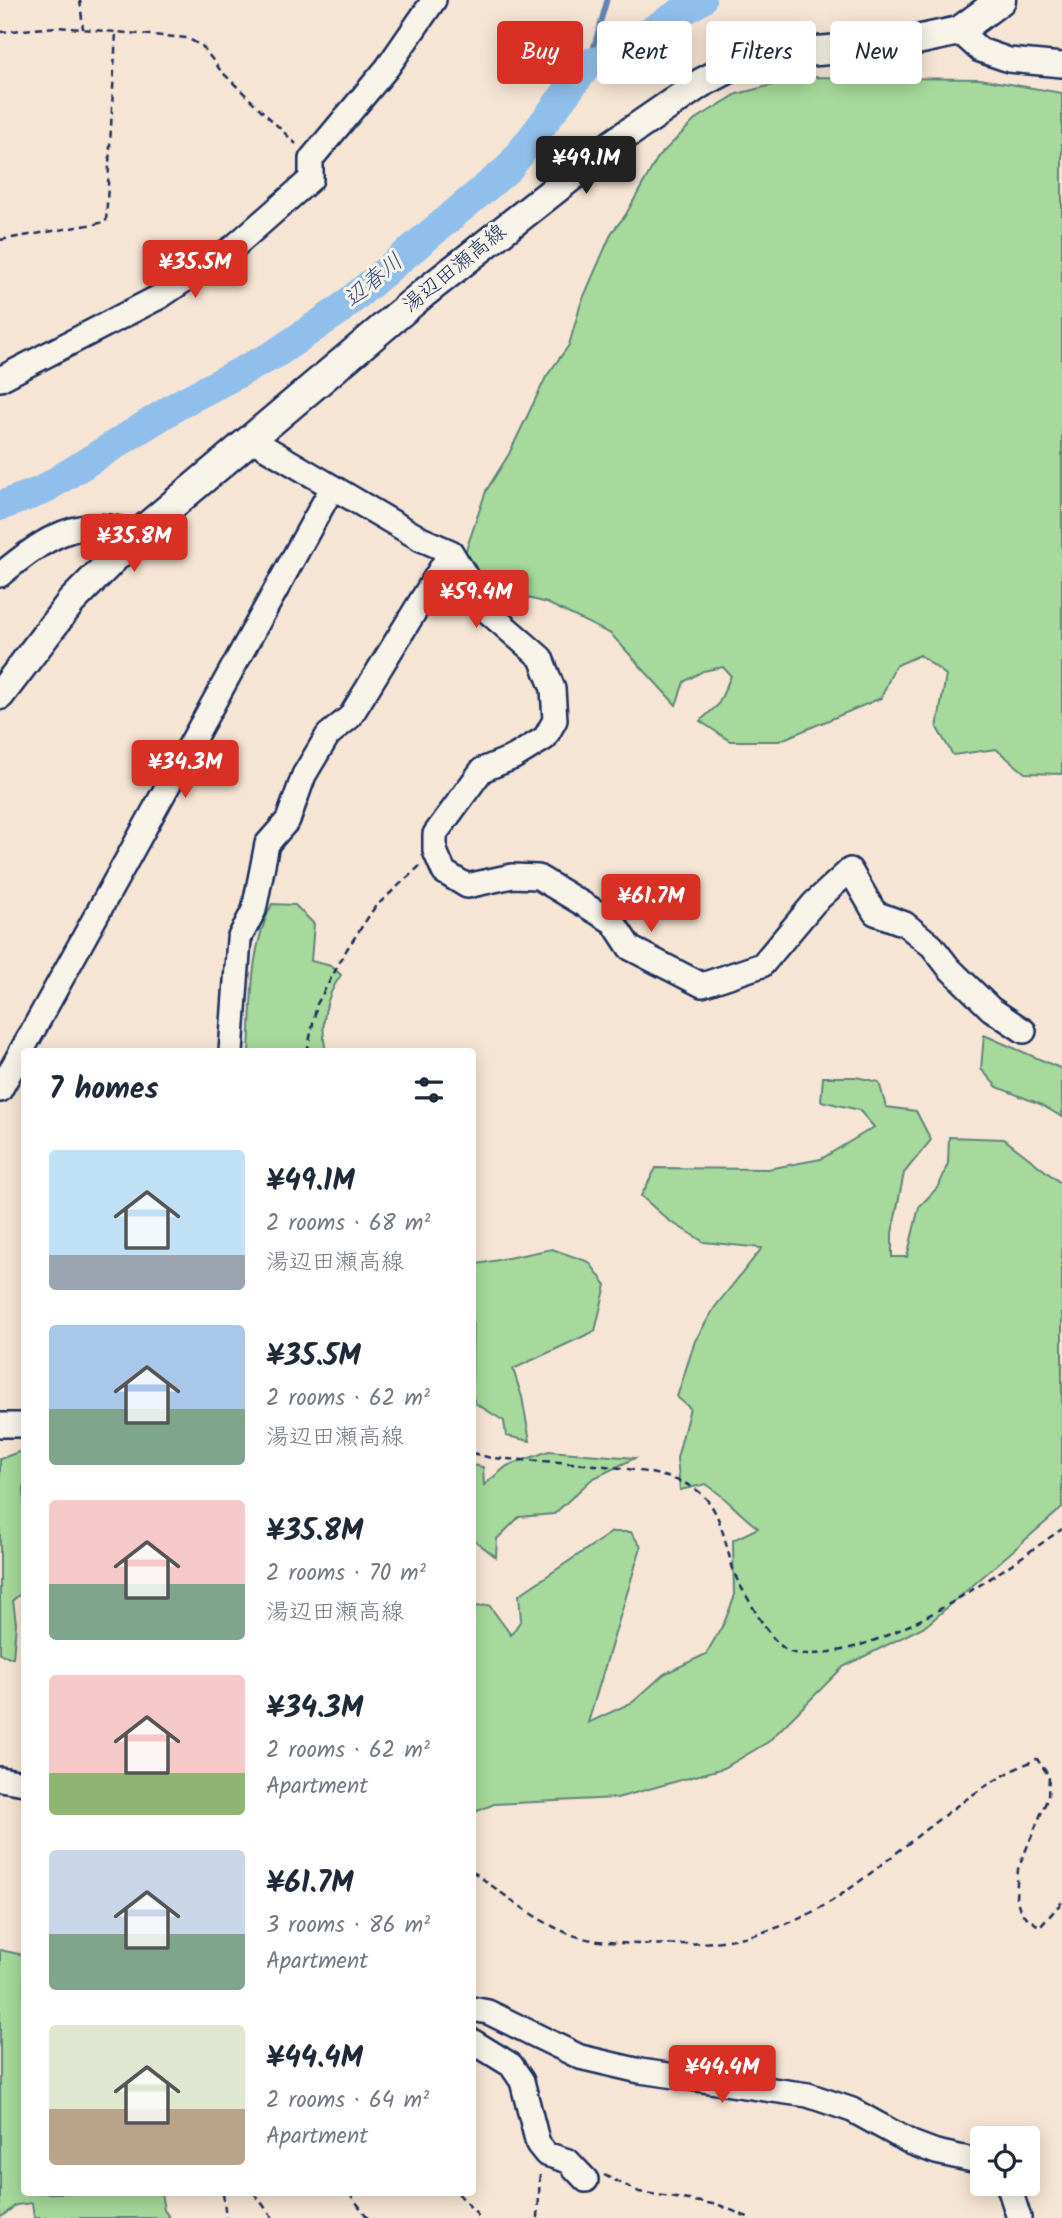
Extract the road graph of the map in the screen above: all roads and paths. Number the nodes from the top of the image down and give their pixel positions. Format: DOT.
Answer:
graph roads {
  1 [pos="80,0"];
  2 [pos="434,0"];
  3 [pos="1001,0"];
  4 [pos="83,29"];
  5 [pos="959,31"];
  6 [pos="0,32"];
  7 [pos="116,32"];
  8 [pos="1062,65"];
  9 [pos="311,159"];
  10 [pos="0,240"];
  11 [pos="0,380"];
  12 [pos="249,438"];
  13 [pos="332,488"];
  14 [pos="137,535"];
  15 [pos="451,552"];
  16 [pos="0,575"];
  17 [pos="0,695"];
  18 [pos="435,851"];
  19 [pos="1024,1031"];
  20 [pos="23,1048"];
  21 [pos="231,1048"];
  22 [pos="308,1048"];
  23 [pos="21,1052"];
  24 [pos="0,1090"];
  25 [pos="21,1424"];
  26 [pos="0,1425"];
  27 [pos="476,1454"];
  28 [pos="1062,1529"];
  29 [pos="0,1779"];
  30 [pos="21,1782"];
  31 [pos="476,1874"];
  32 [pos="1062,1902"];
  33 [pos="476,2010"];
  34 [pos="476,2044"];
  35 [pos="546,2154"];
  36 [pos="970,2159"];
  37 [pos="591,2176"];
  38 [pos="223,2196"];
  39 [pos="256,2196"];
  40 [pos="351,2196"];
  41 [pos="461,2196"];
  42 [pos="1011,2196"];
  43 [pos="226,2218"];
  44 [pos="273,2218"];
  45 [pos="368,2218"];
  46 [pos="480,2218"];
  47 [pos="538,2218"];
  48 [pos="750,2218"];
  49 [pos="1019,2218"];
  1 -- 4 [label="path"];
  2 -- 9 [label="street"];
  3 -- 5 [label="main road, 湯辺田瀬高線"];
  4 -- 6 [label="path"];
  4 -- 7 [label="path"];
  5 -- 8 [label="street"];
  5 -- 12 [label="main road, 湯辺田瀬高線"];
  7 -- 9 [label="path"];
  7 -- 10 [label="path"];
  9 -- 11 [label="street"];
  12 -- 13 [label="street"];
  12 -- 14 [label="main road, 湯辺田瀬高線"];
  13 -- 15 [label="street"];
  13 -- 20 [label="street"];
  14 -- 16 [label="street"];
  14 -- 17 [label="main road, 湯辺田瀬高線"];
  15 -- 18 [label="street"];
  15 -- 21 [label="street"];
  18 -- 19 [label="street"];
  18 -- 22 [label="path"];
  23 -- 24 [label="street"];
  25 -- 26 [label="street"];
  27 -- 28 [label="path"];
  29 -- 30 [label="street"];
  31 -- 32 [label="path"];
  33 -- 36 [label="street"];
  34 -- 35 [label="street"];
  35 -- 37 [label="street"];
  35 -- 47 [label="path"];
  37 -- 48 [label="path"];
  38 -- 43 [label="path"];
  39 -- 44 [label="path"];
  40 -- 45 [label="path"];
  41 -- 46 [label="path"];
  42 -- 49 [label="street"];
}
